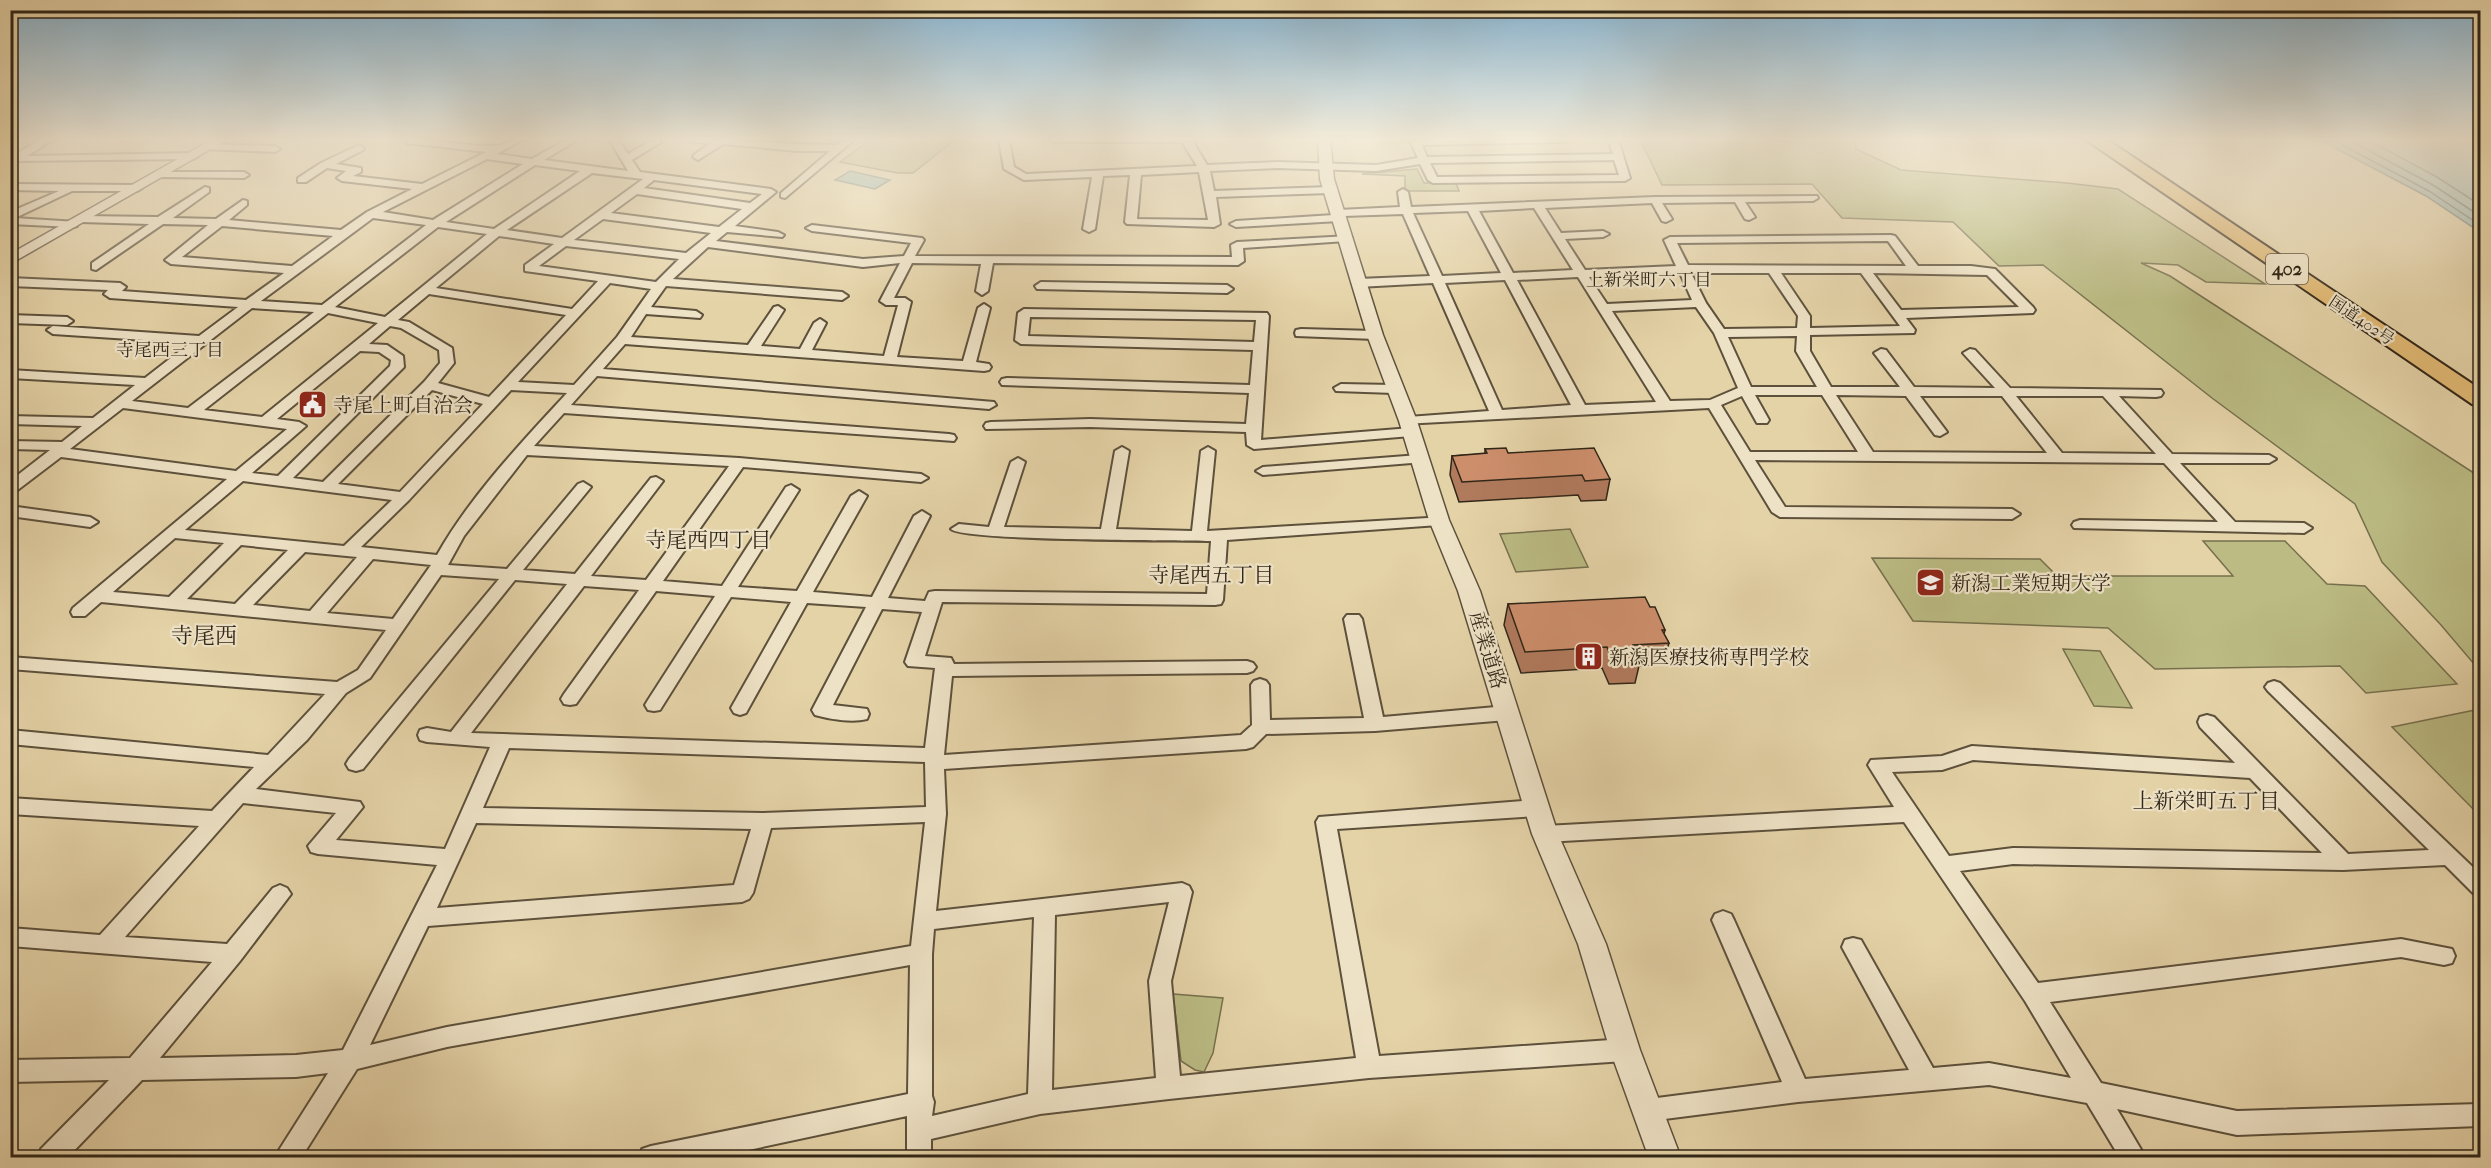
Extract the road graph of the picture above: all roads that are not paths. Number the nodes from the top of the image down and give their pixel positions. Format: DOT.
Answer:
graph roads {
  1 [pos="61,194"];
  2 [pos="127,194"];
  3 [pos="200,194"];
  4 [pos="410,194"];
  5 [pos="483,194"];
  6 [pos="554,194"];
  7 [pos="629,194"];
  8 [pos="658,194"];
  9 [pos="769,194"];
  10 [pos="1095,194"];
  11 [pos="1134,194"];
  12 [pos="1209,194"];
  13 [pos="1224,194"];
  14 [pos="1331,194"];
  15 [pos="1403,194"];
  16 [pos="2175,194"];
  17 [pos="1738,198"];
  18 [pos="1813,198"];
  19 [pos="1654,200"];
  20 [pos="243,203"];
  21 [pos="1537,204"];
  22 [pos="1471,206"];
  23 [pos="752,207"];
  24 [pos="1406,209"];
  25 [pos="371,214"];
  26 [pos="600,215"];
  27 [pos="1749,217"];
  28 [pos="10,218"];
  29 [pos="1665,219"];
  30 [pos="77,221"];
  31 [pos="159,222"];
  32 [pos="220,222"];
  33 [pos="436,223"];
  34 [pos="1341,223"];
  35 [pos="1236,224"];
  36 [pos="812,228"];
  37 [pos="1089,229"];
  38 [pos="722,230"];
  39 [pos="497,232"];
  40 [pos="343,234"];
  41 [pos="1604,234"];
  42 [pos="778,235"];
  43 [pos="1560,236"];
  44 [pos="564,242"];
  45 [pos="705,243"];
  46 [pos="688,257"];
  47 [pos="10,260"];
  48 [pos="909,260"];
  49 [pos="988,260"];
  50 [pos="96,266"];
  51 [pos="1685,269"];
  52 [pos="1864,269"];
  53 [pos="1914,269"];
  54 [pos="295,270"];
  55 [pos="1773,270"];
  56 [pos="1582,272"];
  57 [pos="1168,273"];
  58 [pos="1508,276"];
  59 [pos="607,279"];
  60 [pos="1437,280"];
  61 [pos="10,282"];
  62 [pos="1358,283"];
  63 [pos="661,284"];
  64 [pos="1041,286"];
  65 [pos="1227,289"];
  66 [pos="426,290"];
  67 [pos="982,291"];
  68 [pos="842,296"];
  69 [pos="250,303"];
  70 [pos="1700,303"];
  71 [pos="984,308"];
  72 [pos="1603,308"];
  73 [pos="327,309"];
  74 [pos="641,310"];
  75 [pos="778,310"];
  76 [pos="576,313"];
  77 [pos="1899,314"];
  78 [pos="696,315"];
  79 [pos="10,320"];
  80 [pos="66,321"];
  81 [pos="388,321"];
  82 [pos="820,323"];
  83 [pos="53,330"];
  84 [pos="1804,332"];
  85 [pos="1301,333"];
  86 [pos="1720,333"];
  87 [pos="1375,334"];
  88 [pos="202,340"];
  89 [pos="622,340"];
  90 [pos="1261,346"];
  91 [pos="357,347"];
  92 [pos="751,351"];
  93 [pos="1881,353"];
  94 [pos="1970,353"];
  95 [pos="804,354"];
  96 [pos="889,360"];
  97 [pos="968,366"];
  98 [pos="984,367"];
  99 [pos="593,372"];
  100 [pos="10,374"];
  101 [pos="147,382"];
  102 [pos="1007,382"];
  103 [pos="429,386"];
  104 [pos="508,386"];
  105 [pos="1341,388"];
  106 [pos="578,389"];
  107 [pos="1256,389"];
  108 [pos="1394,389"];
  109 [pos="1746,391"];
  110 [pos="1909,391"];
  111 [pos="1827,392"];
  112 [pos="2107,392"];
  113 [pos="2007,393"];
  114 [pos="2156,393"];
  115 [pos="2481,399"];
  116 [pos="492,402"];
  117 [pos="121,404"];
  118 [pos="1713,404"];
  119 [pos="989,405"];
  120 [pos="1665,405"];
  121 [pos="560,408"];
  122 [pos="1580,409"];
  123 [pos="191,413"];
  124 [pos="1497,414"];
  125 [pos="10,420"];
  126 [pos="1762,420"];
  127 [pos="96,422"];
  128 [pos="265,422"];
  129 [pos="991,426"];
  130 [pos="1409,426"];
  131 [pos="1253,428"];
  132 [pos="1940,432"];
  133 [pos="949,438"];
  134 [pos="10,445"];
  135 [pos="61,449"];
  136 [pos="523,450"];
  137 [pos="1122,451"];
  138 [pos="1208,451"];
  139 [pos="1745,456"];
  140 [pos="1869,458"];
  141 [pos="1419,459"];
  142 [pos="2059,459"];
  143 [pos="2169,459"];
  144 [pos="2269,459"];
  145 [pos="739,462"];
  146 [pos="1017,462"];
  147 [pos="1263,471"];
  148 [pos="240,476"];
  149 [pos="921,478"];
  150 [pos="282,481"];
  151 [pos="656,481"];
  152 [pos="328,486"];
  153 [pos="583,487"];
  154 [pos="10,489"];
  155 [pos="791,490"];
  156 [pos="859,496"];
  157 [pos="404,497"];
  158 [pos="10,511"];
  159 [pos="2012,514"];
  160 [pos="922,516"];
  161 [pos="1439,520"];
  162 [pos="90,522"];
  163 [pos="2080,525"];
  164 [pos="2231,526"];
  165 [pos="2304,528"];
  166 [pos="959,529"];
  167 [pos="995,532"];
  168 [pos="171,533"];
  169 [pos="1108,533"];
  170 [pos="1199,535"];
  171 [pos="1219,536"];
  172 [pos="237,540"];
  173 [pos="302,546"];
  174 [pos="348,551"];
  175 [pos="369,553"];
  176 [pos="439,565"];
  177 [pos="512,574"];
  178 [pos="578,581"];
  179 [pos="651,585"];
  180 [pos="724,592"];
  181 [pos="99,596"];
  182 [pos="802,596"];
  183 [pos="173,603"];
  184 [pos="877,603"];
  185 [pos="932,607"];
  186 [pos="240,609"];
  187 [pos="79,612"];
  188 [pos="314,617"];
  189 [pos="1353,619"];
  190 [pos="398,625"];
  191 [pos="10,663"];
  192 [pos="1248,667"];
  193 [pos="944,670"];
  194 [pos="1260,685"];
  195 [pos="2274,687"];
  196 [pos="340,689"];
  197 [pos="570,699"];
  198 [pos="654,705"];
  199 [pos="740,708"];
  200 [pos="1507,713"];
  201 [pos="860,714"];
  202 [pos="2207,722"];
  203 [pos="1375,724"];
  204 [pos="1261,727"];
  205 [pos="427,735"];
  206 [pos="10,738"];
  207 [pos="456,739"];
  208 [pos="503,740"];
  209 [pos="934,759"];
  210 [pos="272,762"];
  211 [pos="356,764"];
  212 [pos="2254,771"];
  213 [pos="238,795"];
  214 [pos="10,806"];
  215 [pos="1537,808"];
  216 [pos="936,814"];
  217 [pos="1909,814"];
  218 [pos="469,815"];
  219 [pos="217,819"];
  220 [pos="763,822"];
  221 [pos="1545,834"];
  222 [pos="2450,857"];
  223 [pos="451,858"];
  224 [pos="2343,862"];
  225 [pos="1946,865"];
  226 [pos="2481,886"];
  227 [pos="280,894"];
  228 [pos="1044,908"];
  229 [pos="421,918"];
  230 [pos="1723,920"];
  231 [pos="925,921"];
  232 [pos="10,937"];
  233 [pos="104,945"];
  234 [pos="1853,947"];
  235 [pos="232,954"];
  236 [pos="921,954"];
  237 [pos="2444,956"];
  238 [pos="2033,994"];
  239 [pos="1625,1050"];
  240 [pos="350,1060"];
  241 [pos="1369,1067"];
  242 [pos="136,1069"];
  243 [pos="10,1071"];
  244 [pos="1926,1079"];
  245 [pos="1169,1088"];
  246 [pos="1798,1091"];
  247 [pos="2095,1093"];
  248 [pos="921,1102"];
  249 [pos="1040,1103"];
  250 [pos="1648,1110"];
  251 [pos="2481,1115"];
  252 [pos="921,1130"];
  253 [pos="50,1158"];
  254 [pos="286,1158"];
  255 [pos="651,1158"];
  256 [pos="919,1158"];
  257 [pos="1665,1158"];
  258 [pos="2134,1158"];
  1 -- 28 [label="street"];
  2 -- 30 [label="street"];
  3 -- 31 [label="street"];
  4 -- 25 [label="street"];
  5 -- 33 [label="street"];
  6 -- 39 [label="street"];
  7 -- 26 [label="street"];
  8 -- 23 [label="street"];
  9 -- 23 [label="street"];
  10 -- 37 [label="street"];
  11 -- 12 [label="street"];
  12 -- 13 [label="street"];
  14 -- 34 [label="street, 産業道路"];
  15 -- 24 [label="street"];
  16 -- 115 [label="highway, 国道402号 / 402"];
  17 -- 18 [label="street"];
  17 -- 19 [label="street"];
  17 -- 27 [label="street"];
  19 -- 21 [label="street"];
  19 -- 29 [label="street"];
  20 -- 32 [label="street"];
  21 -- 22 [label="street"];
  21 -- 43 [label="street"];
  22 -- 24 [label="street"];
  22 -- 58 [label="street"];
  23 -- 38 [label="street"];
  24 -- 34 [label="street"];
  24 -- 60 [label="street"];
  25 -- 33 [label="street"];
  25 -- 40 [label="street"];
  26 -- 38 [label="street"];
  26 -- 44 [label="street"];
  28 -- 30 [label="street"];
  30 -- 31 [label="street"];
  30 -- 47 [label="street"];
  31 -- 32 [label="street"];
  31 -- 50 [label="street"];
  32 -- 40 [label="street"];
  32 -- 54 [label="street"];
  33 -- 39 [label="street"];
  33 -- 73 [label="street"];
  34 -- 35 [label="street"];
  34 -- 57 [label="street"];
  34 -- 62 [label="street, 産業道路"];
  36 -- 48 [label="street"];
  38 -- 42 [label="street"];
  38 -- 45 [label="street"];
  39 -- 44 [label="street"];
  39 -- 66 [label="street"];
  40 -- 54 [label="street"];
  41 -- 43 [label="street"];
  43 -- 56 [label="street"];
  44 -- 46 [label="street"];
  44 -- 59 [label="street"];
  45 -- 46 [label="street"];
  45 -- 48 [label="street"];
  46 -- 63 [label="street"];
  48 -- 49 [label="street"];
  48 -- 96 [label="street"];
  49 -- 57 [label="street"];
  49 -- 67 [label="street"];
  51 -- 53 [label="street"];
  51 -- 55 [label="street"];
  51 -- 56 [label="street"];
  51 -- 70 [label="street"];
  52 -- 53 [label="street"];
  52 -- 55 [label="street"];
  52 -- 77 [label="street"];
  53 -- 77 [label="street"];
  54 -- 69 [label="street"];
  55 -- 84 [label="street"];
  56 -- 58 [label="street"];
  56 -- 72 [label="street"];
  57 -- 64 [label="street"];
  57 -- 65 [label="street"];
  58 -- 60 [label="street"];
  58 -- 122 [label="street"];
  59 -- 63 [label="street"];
  59 -- 76 [label="street"];
  60 -- 62 [label="street"];
  60 -- 124 [label="street"];
  61 -- 69 [label="street"];
  62 -- 87 [label="street, 産業道路"];
  63 -- 68 [label="street"];
  63 -- 74 [label="street"];
  66 -- 76 [label="street"];
  66 -- 81 [label="street"];
  69 -- 73 [label="street"];
  69 -- 88 [label="street"];
  70 -- 72 [label="street"];
  70 -- 86 [label="street"];
  71 -- 97 [label="street"];
  72 -- 120 [label="street"];
  73 -- 81 [label="street"];
  73 -- 123 [label="street"];
  74 -- 78 [label="street"];
  74 -- 89 [label="street"];
  75 -- 92 [label="street"];
  76 -- 104 [label="street"];
  77 -- 84 [label="street"];
  79 -- 80 [label="street"];
  81 -- 91 [label="street"];
  81 -- 103 [label="street"];
  82 -- 95 [label="street"];
  83 -- 88 [label="street"];
  84 -- 86 [label="street"];
  84 -- 111 [label="street"];
  85 -- 87 [label="street"];
  86 -- 109 [label="street"];
  87 -- 108 [label="street, 産業道路"];
  88 -- 101 [label="street"];
  89 -- 92 [label="street"];
  89 -- 99 [label="street"];
  90 -- 90 [label="street"];
  90 -- 107 [label="street"];
  91 -- 128 [label="street"];
  91 -- 150 [label="street"];
  92 -- 95 [label="street"];
  93 -- 110 [label="street"];
  94 -- 113 [label="street"];
  95 -- 96 [label="street"];
  96 -- 97 [label="street"];
  97 -- 98 [label="street"];
  99 -- 106 [label="street"];
  99 -- 119 [label="street"];
  100 -- 101 [label="street"];
  101 -- 117 [label="street"];
  102 -- 107 [label="street"];
  103 -- 116 [label="street"];
  103 -- 152 [label="street"];
  104 -- 106 [label="street"];
  104 -- 116 [label="street"];
  105 -- 108 [label="street"];
  106 -- 121 [label="street"];
  107 -- 131 [label="street"];
  108 -- 130 [label="street, 産業道路"];
  109 -- 111 [label="street"];
  109 -- 118 [label="street"];
  109 -- 126 [label="street"];
  110 -- 111 [label="street"];
  110 -- 113 [label="street"];
  110 -- 132 [label="street"];
  111 -- 140 [label="street"];
  112 -- 113 [label="street"];
  112 -- 114 [label="street"];
  112 -- 143 [label="street"];
  113 -- 142 [label="street"];
  116 -- 157 [label="street"];
  117 -- 123 [label="street"];
  117 -- 127 [label="street"];
  118 -- 120 [label="street"];
  118 -- 139 [label="street"];
  120 -- 122 [label="street"];
  121 -- 133 [label="street"];
  121 -- 136 [label="street"];
  122 -- 124 [label="street"];
  123 -- 128 [label="street"];
  124 -- 130 [label="street"];
  125 -- 127 [label="street"];
  127 -- 135 [label="street"];
  128 -- 148 [label="street"];
  129 -- 131 [label="street"];
  130 -- 131 [label="street"];
  130 -- 141 [label="street, 産業道路"];
  134 -- 135 [label="street"];
  135 -- 148 [label="street"];
  135 -- 154 [label="street"];
  136 -- 145 [label="street"];
  136 -- 176 [label="street"];
  137 -- 169 [label="street"];
  138 -- 170 [label="street"];
  139 -- 140 [label="street"];
  139 -- 159 [label="street"];
  140 -- 142 [label="street"];
  141 -- 147 [label="street"];
  141 -- 161 [label="street, 産業道路"];
  142 -- 143 [label="street"];
  143 -- 144 [label="street"];
  143 -- 164 [label="street"];
  145 -- 149 [label="street"];
  145 -- 179 [label="street"];
  146 -- 167 [label="street"];
  148 -- 150 [label="street"];
  148 -- 168 [label="street"];
  150 -- 152 [label="street"];
  151 -- 178 [label="street"];
  152 -- 157 [label="street"];
  153 -- 177 [label="street"];
  155 -- 180 [label="street"];
  156 -- 182 [label="street"];
  157 -- 174 [label="street"];
  158 -- 162 [label="street"];
  160 -- 184 [label="street"];
  161 -- 171 [label="street"];
  161 -- 200 [label="street, 産業道路"];
  163 -- 164 [label="street"];
  164 -- 165 [label="street"];
  166 -- 167 [label="street"];
  167 -- 169 [label="street"];
  168 -- 172 [label="street"];
  168 -- 181 [label="street"];
  169 -- 170 [label="street"];
  170 -- 171 [label="street"];
  171 -- 185 [label="street"];
  172 -- 173 [label="street"];
  172 -- 183 [label="street"];
  173 -- 174 [label="street"];
  173 -- 186 [label="street"];
  174 -- 175 [label="street"];
  175 -- 176 [label="street"];
  175 -- 188 [label="street"];
  176 -- 177 [label="street"];
  176 -- 190 [label="street"];
  177 -- 178 [label="street"];
  177 -- 211 [label="street"];
  178 -- 179 [label="street"];
  178 -- 207 [label="street"];
  179 -- 180 [label="street"];
  179 -- 197 [label="street"];
  180 -- 182 [label="street"];
  180 -- 198 [label="street"];
  181 -- 183 [label="street"];
  181 -- 187 [label="street"];
  182 -- 184 [label="street"];
  182 -- 199 [label="street"];
  183 -- 186 [label="street"];
  184 -- 185 [label="street"];
  184 -- 201 [label="street"];
  185 -- 193 [label="street"];
  186 -- 188 [label="street"];
  188 -- 190 [label="street"];
  189 -- 203 [label="street"];
  190 -- 196 [label="street"];
  191 -- 196 [label="street"];
  192 -- 193 [label="street"];
  193 -- 209 [label="street"];
  194 -- 204 [label="street"];
  195 -- 222 [label="street"];
  196 -- 210 [label="street"];
  200 -- 203 [label="street"];
  200 -- 215 [label="street, 産業道路"];
  202 -- 212 [label="street"];
  203 -- 204 [label="street"];
  204 -- 209 [label="street"];
  205 -- 207 [label="street"];
  206 -- 210 [label="street"];
  207 -- 208 [label="street"];
  208 -- 209 [label="street"];
  208 -- 218 [label="street"];
  209 -- 216 [label="street"];
  210 -- 213 [label="street"];
  212 -- 217 [label="street"];
  212 -- 224 [label="street"];
  213 -- 219 [label="street"];
  213 -- 223 [label="street"];
  214 -- 219 [label="street"];
  215 -- 221 [label="street, 産業道路"];
  215 -- 241 [label="street"];
  216 -- 220 [label="street"];
  216 -- 231 [label="street"];
  217 -- 221 [label="street"];
  217 -- 225 [label="street"];
  218 -- 220 [label="street"];
  218 -- 223 [label="street"];
  219 -- 233 [label="street"];
  220 -- 229 [label="street"];
  221 -- 239 [label="street, 産業道路"];
  222 -- 224 [label="street"];
  222 -- 226 [label="street"];
  223 -- 229 [label="street"];
  224 -- 225 [label="street"];
  225 -- 238 [label="street"];
  227 -- 235 [label="street"];
  228 -- 231 [label="street"];
  228 -- 245 [label="street"];
  228 -- 249 [label="street"];
  229 -- 240 [label="street"];
  230 -- 246 [label="street"];
  231 -- 236 [label="street"];
  232 -- 233 [label="street"];
  233 -- 235 [label="street"];
  234 -- 244 [label="street"];
  235 -- 242 [label="street"];
  236 -- 240 [label="street"];
  236 -- 248 [label="street"];
  237 -- 238 [label="street"];
  238 -- 247 [label="street"];
  239 -- 241 [label="street"];
  239 -- 250 [label="street, 産業道路"];
  240 -- 242 [label="street"];
  240 -- 254 [label="street"];
  241 -- 245 [label="street"];
  242 -- 243 [label="street"];
  242 -- 253 [label="street"];
  244 -- 246 [label="street"];
  244 -- 247 [label="street"];
  245 -- 249 [label="street"];
  246 -- 250 [label="street"];
  247 -- 251 [label="street"];
  247 -- 258 [label="street"];
  248 -- 252 [label="street"];
  248 -- 255 [label="street"];
  249 -- 252 [label="street"];
  250 -- 257 [label="street, 産業道路"];
  252 -- 256 [label="street"];
}
